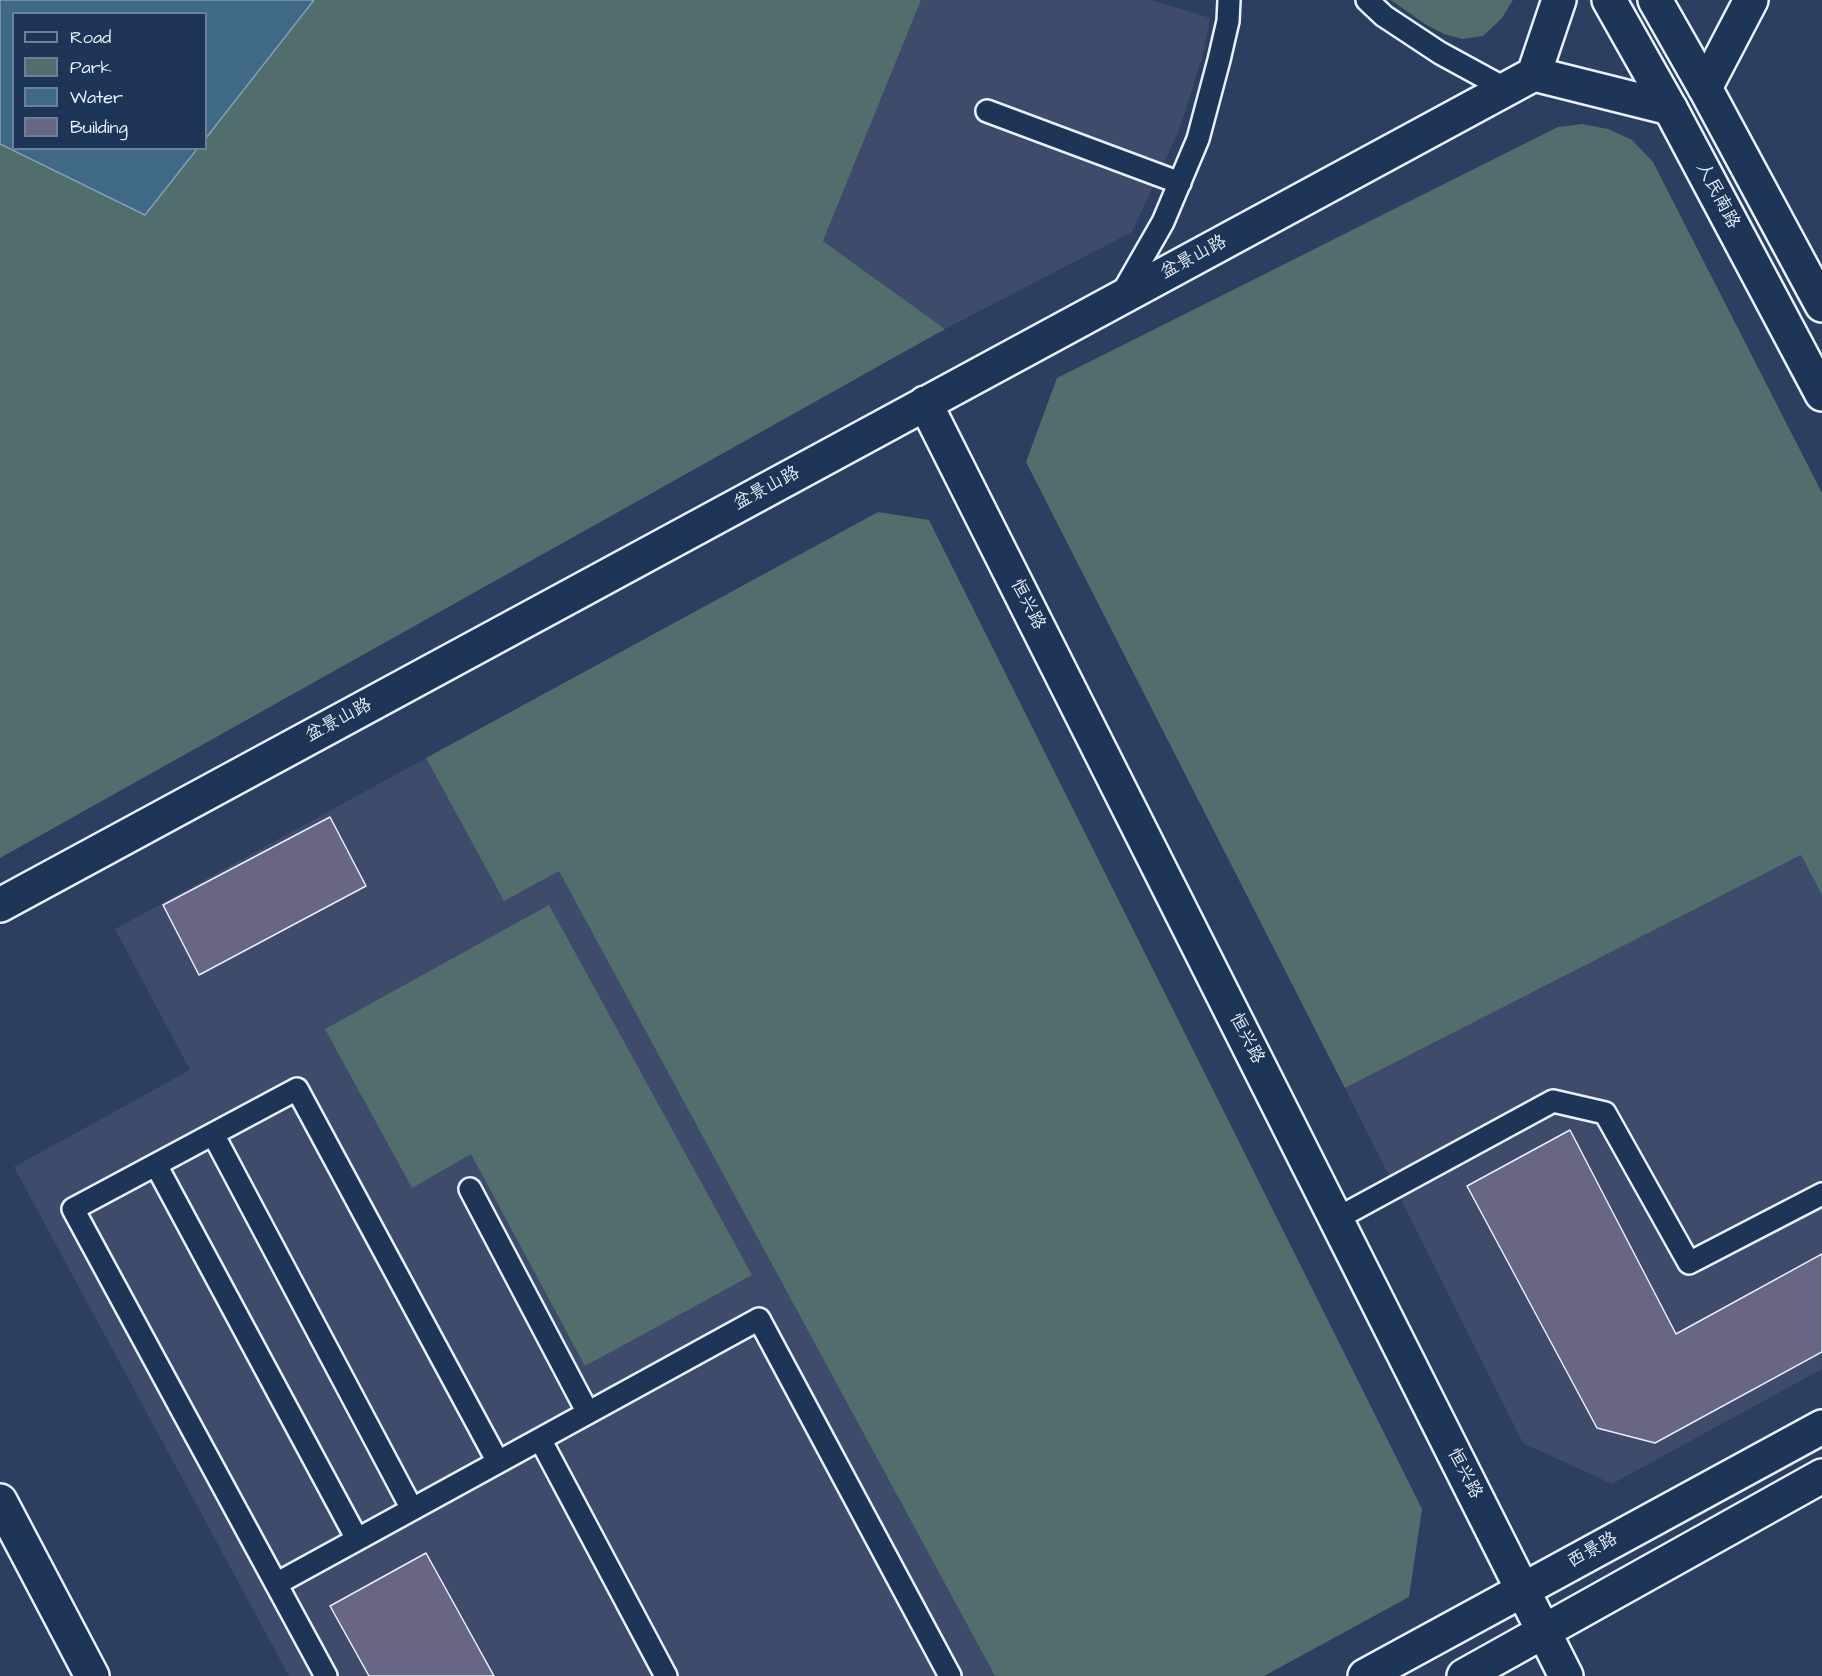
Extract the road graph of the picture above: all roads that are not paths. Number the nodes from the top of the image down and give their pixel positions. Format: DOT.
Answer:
graph roads {
  1 [pos="1229,0"];
  2 [pos="1367,0"];
  3 [pos="1559,0"];
  4 [pos="1610,0"];
  5 [pos="1655,0"];
  6 [pos="1751,0"];
  7 [pos="1520,82"];
  8 [pos="1705,88"];
  9 [pos="1670,108"];
  10 [pos="987,111"];
  11 [pos="1179,183"];
  12 [pos="1119,298"];
  13 [pos="1822,305"];
  14 [pos="1822,394"];
  15 [pos="926,403"];
  16 [pos="0,905"];
  17 [pos="213,1134"];
  18 [pos="156,1165"];
  19 [pos="471,1189"];
  20 [pos="1822,1194"];
  21 [pos="1336,1219"];
  22 [pos="588,1413"];
  23 [pos="1822,1427"];
  24 [pos="540,1439"];
  25 [pos="498,1462"];
  26 [pos="1822,1476"];
  27 [pos="0,1501"];
  28 [pos="412,1509"];
  29 [pos="357,1539"];
  30 [pos="276,1584"];
  31 [pos="1522,1590"];
  32 [pos="1543,1632"];
  33 [pos="92,1676"];
  34 [pos="326,1676"];
  35 [pos="666,1676"];
  36 [pos="950,1676"];
  37 [pos="1365,1676"];
  38 [pos="1464,1676"];
  39 [pos="1566,1676"];
  1 -- 11 [label="lane"];
  2 -- 7 [label="lane"];
  3 -- 7 [label="street"];
  4 -- 9 [label="street, 人民南路"];
  5 -- 8 [label="street"];
  6 -- 8 [label="street"];
  7 -- 9 [label="street"];
  7 -- 12 [label="street, 盆景山路"];
  8 -- 13 [label="street"];
  9 -- 14 [label="street, 人民南路"];
  10 -- 11 [label="lane"];
  11 -- 12 [label="lane"];
  12 -- 15 [label="street, 盆景山路"];
  15 -- 16 [label="street, 盆景山路"];
  15 -- 21 [label="street, 恒兴路"];
  17 -- 18 [label="lane"];
  17 -- 25 [label="lane"];
  17 -- 28 [label="lane"];
  18 -- 29 [label="lane"];
  18 -- 30 [label="lane"];
  19 -- 22 [label="lane"];
  20 -- 21 [label="lane"];
  21 -- 31 [label="street, 恒兴路"];
  22 -- 24 [label="lane"];
  22 -- 36 [label="lane"];
  23 -- 31 [label="street, 西景路"];
  24 -- 25 [label="lane"];
  24 -- 35 [label="lane"];
  25 -- 28 [label="lane"];
  26 -- 32 [label="street"];
  27 -- 33 [label="street"];
  28 -- 29 [label="lane"];
  29 -- 30 [label="lane"];
  30 -- 34 [label="lane"];
  31 -- 32 [label="street, 恒兴路"];
  31 -- 37 [label="street, 西景路"];
  32 -- 38 [label="street"];
  32 -- 39 [label="street, 恒兴路"];
}
